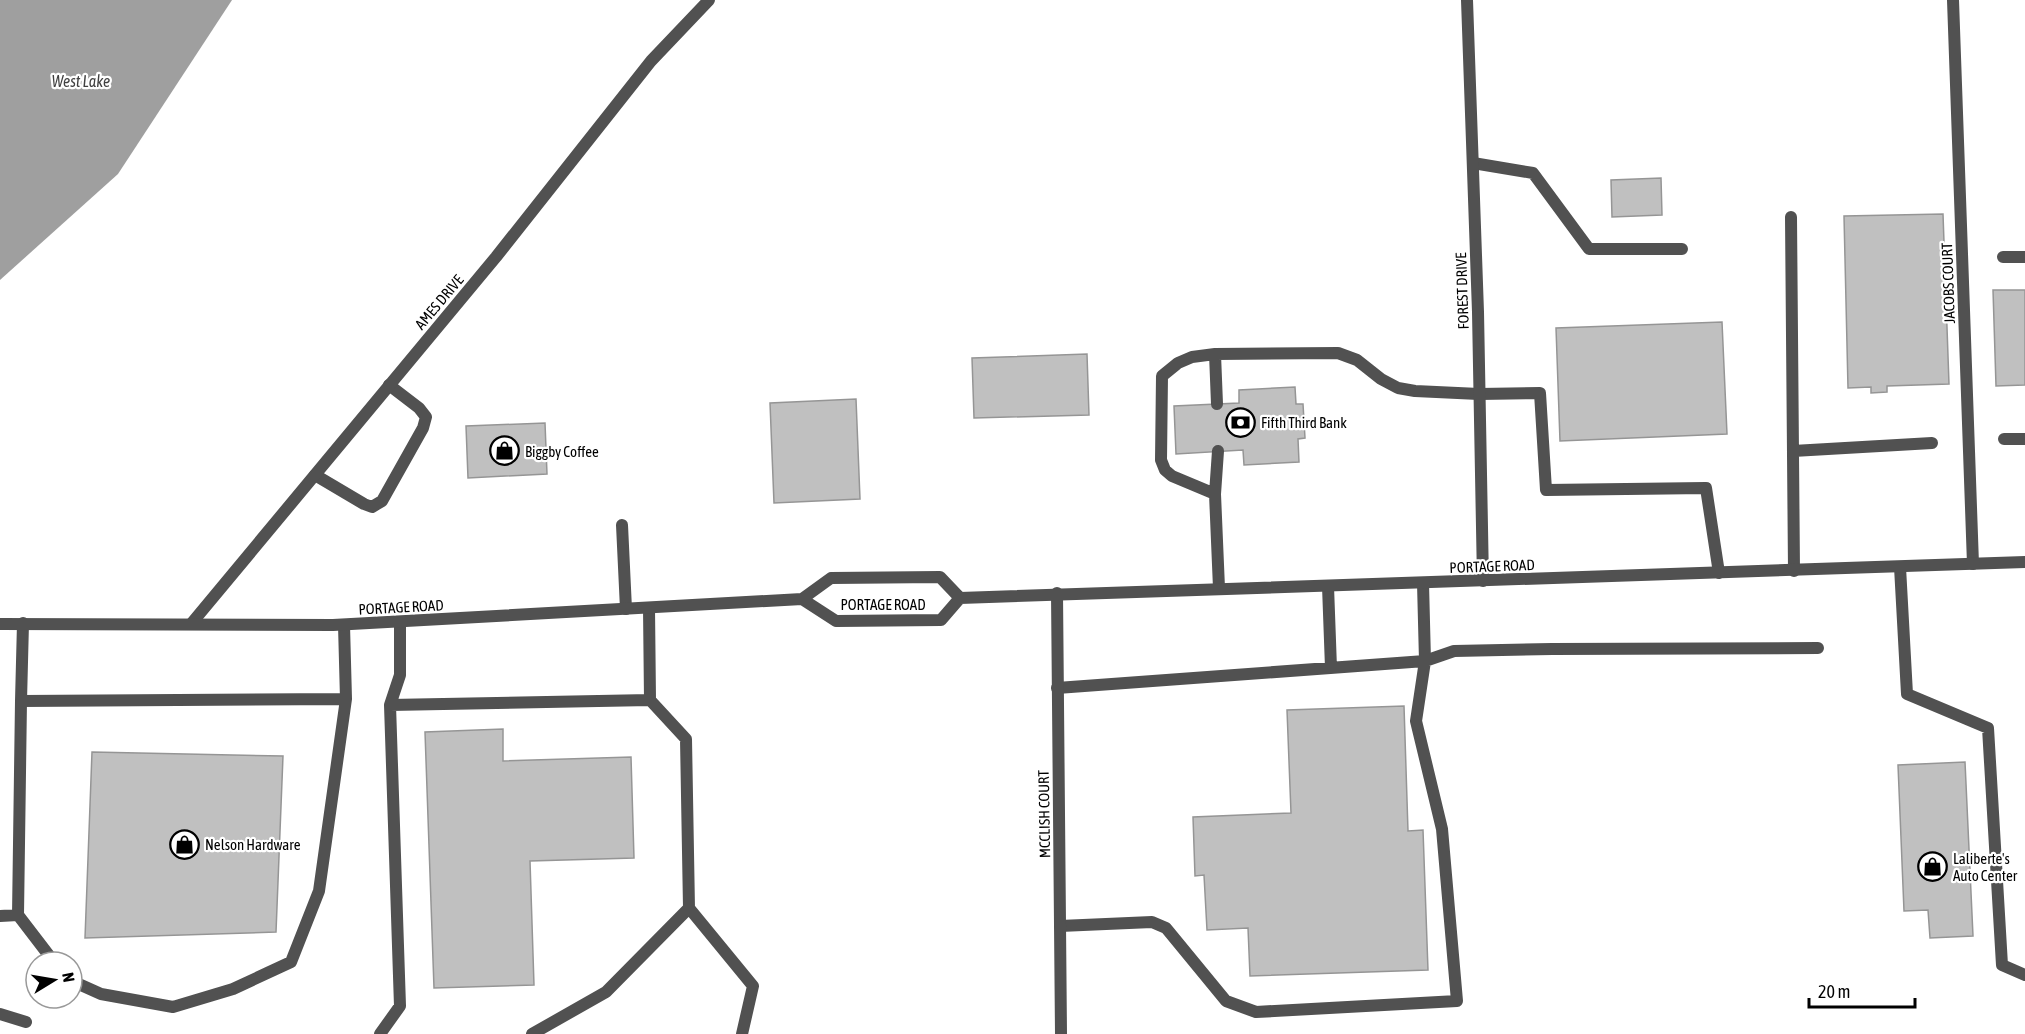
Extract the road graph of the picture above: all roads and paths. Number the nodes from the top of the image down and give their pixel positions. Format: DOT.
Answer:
graph roads {
  1 [pos="709,0"];
  2 [pos="1467,0"];
  3 [pos="1953,0"];
  4 [pos="1473,163"];
  5 [pos="1791,217"];
  6 [pos="1682,249"];
  7 [pos="2025,257"];
  8 [pos="2003,258"];
  9 [pos="1215,354"];
  10 [pos="389,385"];
  11 [pos="1479,394"];
  12 [pos="1217,404"];
  13 [pos="2004,439"];
  14 [pos="2025,439"];
  15 [pos="1932,443"];
  16 [pos="1218,451"];
  17 [pos="1793,451"];
  18 [pos="315,475"];
  19 [pos="1215,494"];
  20 [pos="622,525"];
  21 [pos="2025,562"];
  22 [pos="1973,564"];
  23 [pos="1900,567"];
  24 [pos="1794,571"];
  25 [pos="1719,573"];
  26 [pos="1483,581"];
  27 [pos="1424,583"];
  28 [pos="1328,586"];
  29 [pos="1219,588"];
  30 [pos="1057,593"];
  31 [pos="960,598"];
  32 [pos="802,599"];
  33 [pos="649,608"];
  34 [pos="626,609"];
  35 [pos="400,622"];
  36 [pos="0,624"];
  37 [pos="23,624"];
  38 [pos="191,624"];
  39 [pos="344,625"];
  40 [pos="1818,648"];
  41 [pos="1425,661"];
  42 [pos="1331,668"];
  43 [pos="1058,688"];
  44 [pos="346,699"];
  45 [pos="21,700"];
  46 [pos="650,700"];
  47 [pos="390,705"];
  48 [pos="689,908"];
  49 [pos="18,915"];
  50 [pos="0,916"];
  51 [pos="1060,926"];
  52 [pos="45,950"];
  53 [pos="2025,975"];
  54 [pos="84,986"];
  55 [pos="0,1014"];
  56 [pos="26,1022"];
  57 [pos="380,1034"];
  58 [pos="532,1034"];
  59 [pos="742,1034"];
  60 [pos="1061,1034"];
  1 -- 10 [label="street, AMES DRIVE"];
  2 -- 4 [label="street, FOREST DRIVE"];
  3 -- 22 [label="street, JACOBS COURT"];
  4 -- 6 [label="street"];
  4 -- 11 [label="street, FOREST DRIVE"];
  5 -- 17 [label="street"];
  7 -- 8 [label="street"];
  9 -- 11 [label="street"];
  9 -- 12 [label="street"];
  9 -- 19 [label="street"];
  10 -- 18 [label="street, AMES DRIVE"];
  10 -- 18 [label="street"];
  11 -- 25 [label="street"];
  11 -- 26 [label="street, FOREST DRIVE"];
  13 -- 14 [label="street"];
  15 -- 17 [label="street"];
  16 -- 19 [label="street"];
  17 -- 24 [label="street"];
  18 -- 38 [label="street, AMES DRIVE"];
  19 -- 29 [label="street"];
  20 -- 34 [label="street"];
  21 -- 22 [label="street, PORTAGE ROAD"];
  22 -- 23 [label="street, PORTAGE ROAD"];
  23 -- 24 [label="street, PORTAGE ROAD"];
  23 -- 53 [label="street"];
  24 -- 25 [label="street, PORTAGE ROAD"];
  25 -- 26 [label="street, PORTAGE ROAD"];
  26 -- 27 [label="street, PORTAGE ROAD"];
  27 -- 28 [label="street, PORTAGE ROAD"];
  27 -- 41 [label="street"];
  28 -- 29 [label="street, PORTAGE ROAD"];
  28 -- 42 [label="street"];
  29 -- 30 [label="street, PORTAGE ROAD"];
  30 -- 31 [label="street, PORTAGE ROAD"];
  30 -- 43 [label="street, MCCLISH COURT"];
  31 -- 32 [label="street, PORTAGE ROAD"];
  31 -- 32 [label="street, PORTAGE ROAD"];
  32 -- 33 [label="street, PORTAGE ROAD"];
  33 -- 34 [label="street, PORTAGE ROAD"];
  33 -- 46 [label="street"];
  34 -- 35 [label="street, PORTAGE ROAD"];
  35 -- 39 [label="street, PORTAGE ROAD"];
  35 -- 47 [label="street"];
  36 -- 37 [label="street, PORTAGE ROAD"];
  37 -- 38 [label="street, PORTAGE ROAD"];
  37 -- 45 [label="street"];
  38 -- 39 [label="street, PORTAGE ROAD"];
  39 -- 44 [label="street"];
  40 -- 41 [label="street"];
  41 -- 42 [label="street"];
  41 -- 51 [label="street"];
  42 -- 43 [label="street"];
  43 -- 51 [label="street, MCCLISH COURT"];
  44 -- 45 [label="street"];
  44 -- 54 [label="street"];
  45 -- 49 [label="street"];
  46 -- 47 [label="street"];
  46 -- 48 [label="street"];
  47 -- 57 [label="street"];
  48 -- 58 [label="street"];
  48 -- 59 [label="street"];
  49 -- 50 [label="street"];
  49 -- 52 [label="street"];
  51 -- 60 [label="street, MCCLISH COURT"];
  55 -- 56 [label="street"];
}
